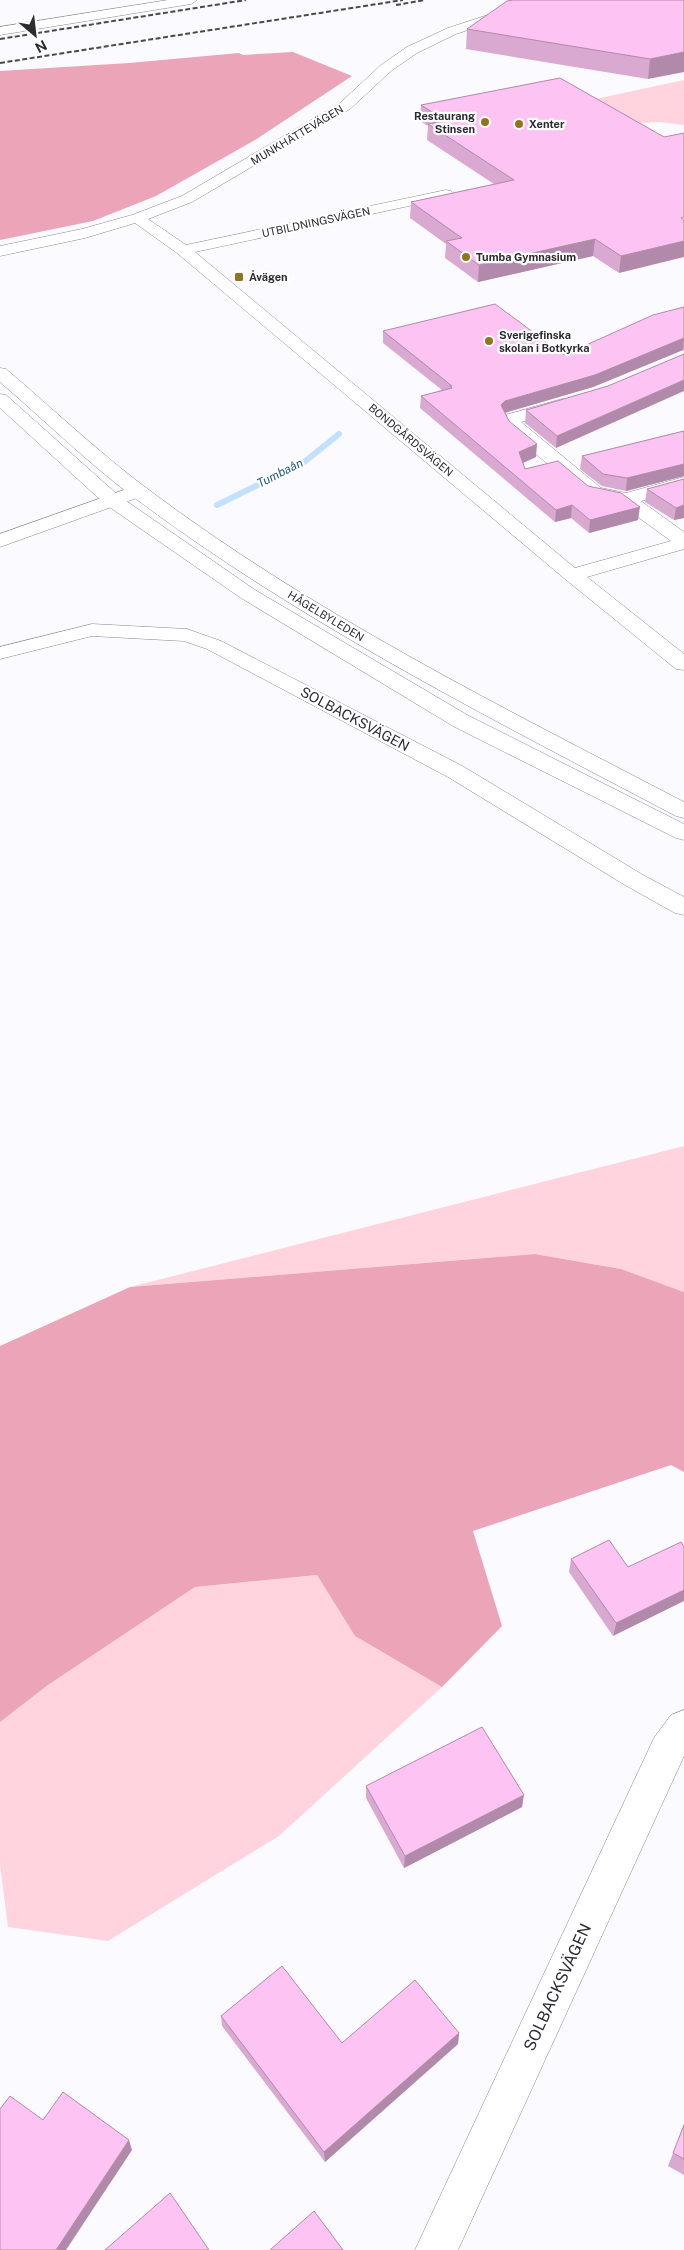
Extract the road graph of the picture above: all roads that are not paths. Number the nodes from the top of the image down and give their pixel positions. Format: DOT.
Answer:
graph roads {
  1 [pos="192,0"];
  2 [pos="582,0"];
  3 [pos="96,15"];
  4 [pos="0,24"];
  5 [pos="0,30"];
  6 [pos="450,193"];
  7 [pos="137,218"];
  8 [pos="183,250"];
  9 [pos="0,251"];
  10 [pos="0,374"];
  11 [pos="582,398"];
  12 [pos="0,399"];
  13 [pos="684,483"];
  14 [pos="138,491"];
  15 [pos="626,499"];
  16 [pos="112,500"];
  17 [pos="0,541"];
  18 [pos="684,542"];
  19 [pos="572,575"];
  20 [pos="0,653"];
  21 [pos="684,664"];
  22 [pos="684,812"];
  23 [pos="684,833"];
  24 [pos="684,907"];
  25 [pos="684,1727"];
  26 [pos="436,2250"];
  1 -- 3 [label="street"];
  2 -- 7 [label="street, MUNKHÄTTEVÄGEN"];
  3 -- 4 [label="street"];
  3 -- 5 [label="street"];
  6 -- 8 [label="street, UTBILDNINGSVÄGEN"];
  7 -- 8 [label="street, BONDGÅRDSVÄGEN"];
  7 -- 9 [label="street, MUNKHÄTTEVÄGEN"];
  8 -- 19 [label="street, BONDGÅRDSVÄGEN"];
  10 -- 14 [label="street, HÅGELBYLEDEN"];
  11 -- 15 [label="street"];
  12 -- 16 [label="street, HÅGELBYLEDEN"];
  13 -- 15 [label="street"];
  14 -- 16 [label="street"];
  14 -- 22 [label="street, HÅGELBYLEDEN"];
  15 -- 18 [label="street"];
  16 -- 17 [label="street"];
  16 -- 23 [label="street, HÅGELBYLEDEN"];
  18 -- 19 [label="street"];
  19 -- 21 [label="street, BONDGÅRDSVÄGEN"];
  20 -- 24 [label="street, SOLBACKSVÄGEN"];
  25 -- 26 [label="street, SOLBACKSVÄGEN"];
}
